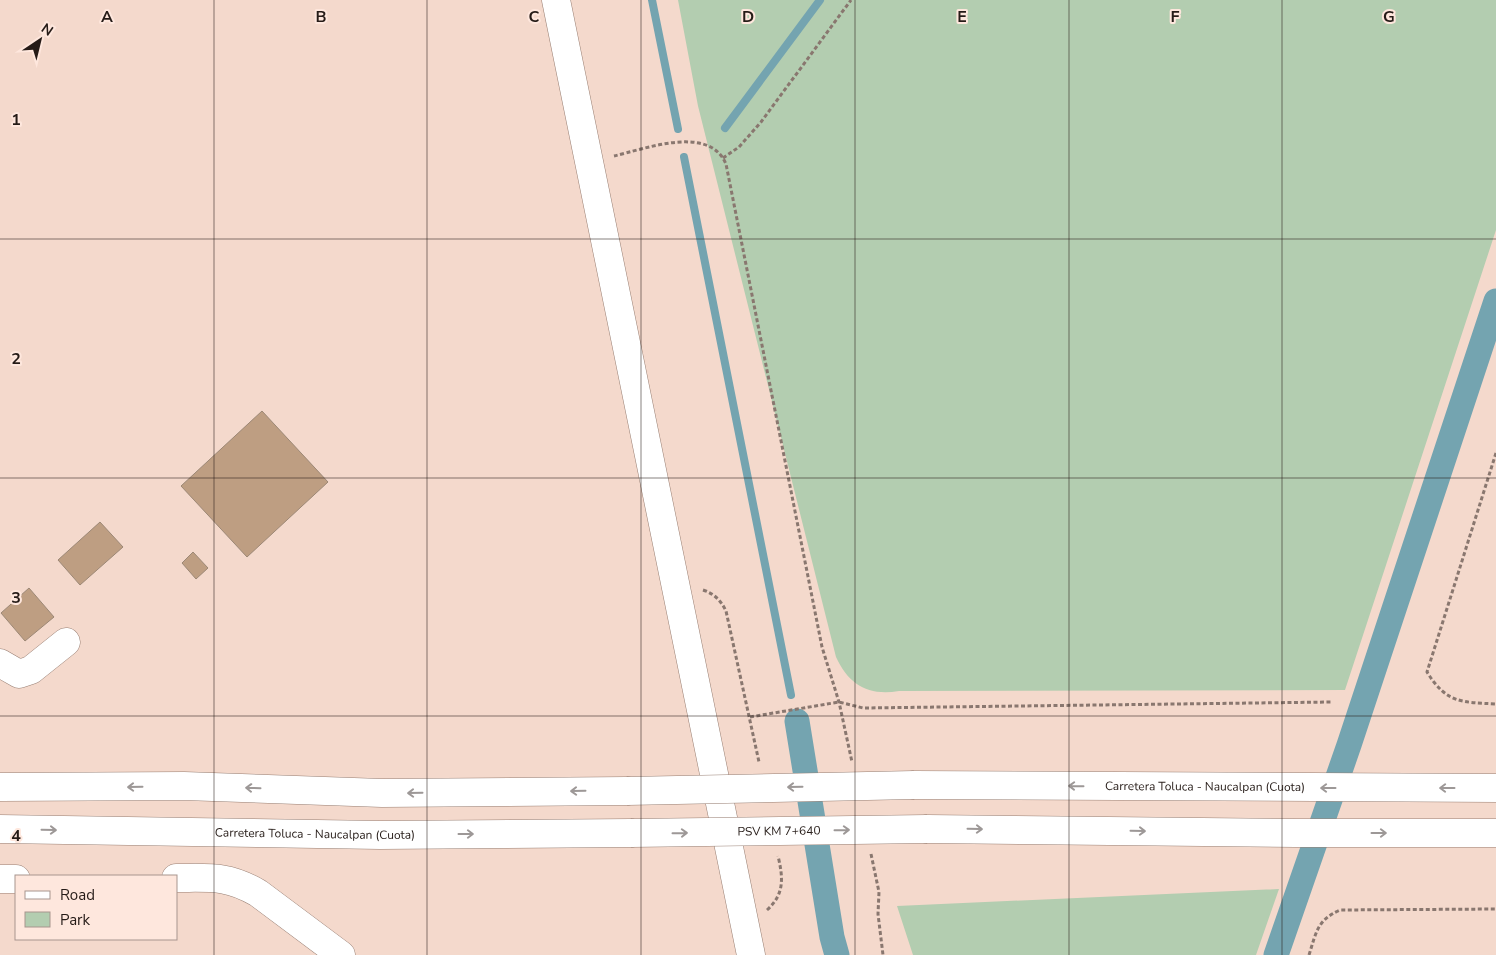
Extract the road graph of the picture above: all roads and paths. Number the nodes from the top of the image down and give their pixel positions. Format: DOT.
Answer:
graph roads {
  1 [pos="556,0"];
  2 [pos="851,0"];
  3 [pos="723,158"];
  4 [pos="589,162"];
  5 [pos="1496,453"];
  6 [pos="677,593"];
  7 [pos="66,642"];
  8 [pos="0,663"];
  9 [pos="839,702"];
  10 [pos="1331,702"];
  11 [pos="1496,704"];
  12 [pos="750,718"];
  13 [pos="760,766"];
  14 [pos="853,769"];
  15 [pos="0,787"];
  16 [pos="1496,788"];
  17 [pos="0,829"];
  18 [pos="1496,833"];
  19 [pos="631,834"];
  20 [pos="869,844"];
  21 [pos="778,853"];
  22 [pos="15,878"];
  23 [pos="178,878"];
  24 [pos="0,879"];
  25 [pos="1496,909"];
  26 [pos="743,917"];
  27 [pos="340,955"];
  28 [pos="751,955"];
  29 [pos="883,955"];
  30 [pos="1309,955"];
  1 -- 4 [label="main road"];
  2 -- 3 [label="path"];
  3 -- 4 [label="path"];
  3 -- 9 [label="path"];
  4 -- 6 [label="main road"];
  5 -- 11 [label="path"];
  6 -- 12 [label="path"];
  6 -- 26 [label="main road"];
  7 -- 8 [label="main road"];
  9 -- 10 [label="path"];
  9 -- 12 [label="path"];
  9 -- 14 [label="path"];
  12 -- 13 [label="path"];
  16 -- 15 [label="main road, Carretera Toluca - Naucalpan (Cuota), one-way, bridge"];
  17 -- 19 [label="main road, Carretera Toluca - Naucalpan (Cuota), one-way"];
  19 -- 18 [label="main road, PSV KM 7+640, one-way, bridge"];
  20 -- 29 [label="path"];
  21 -- 26 [label="path"];
  22 -- 24 [label="main road"];
  23 -- 27 [label="main road"];
  25 -- 30 [label="path"];
  26 -- 28 [label="main road"];
}
